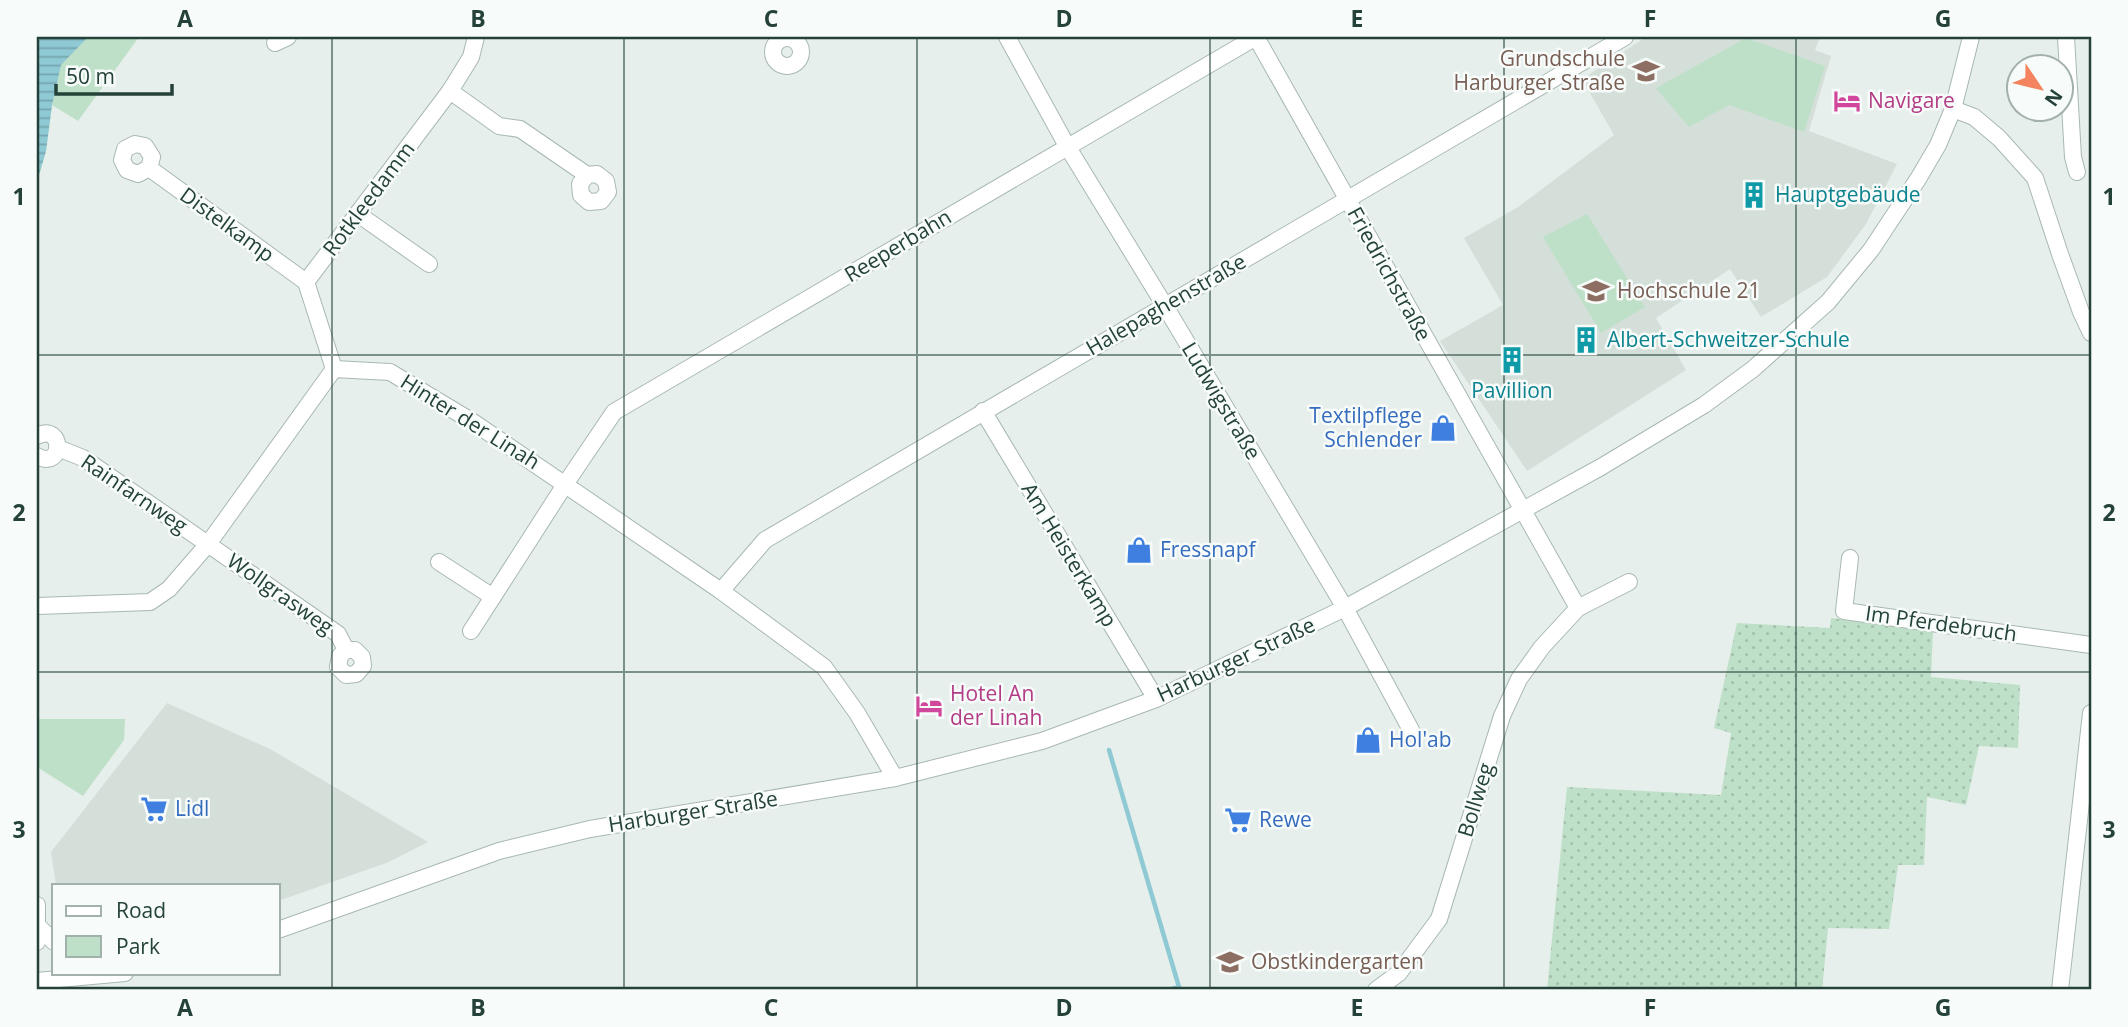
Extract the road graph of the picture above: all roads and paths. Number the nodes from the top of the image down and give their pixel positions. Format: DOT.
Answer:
graph roads {
  1 [pos="476,37"];
  2 [pos="1007,37"];
  3 [pos="1256,37"];
  4 [pos="1625,37"];
  5 [pos="1970,37"];
  6 [pos="2066,37"];
  7 [pos="450,92"];
  8 [pos="1952,109"];
  9 [pos="1067,146"];
  10 [pos="149,168"];
  11 [pos="2077,172"];
  12 [pos="587,175"];
  13 [pos="1347,199"];
  14 [pos="358,214"];
  15 [pos="429,264"];
  16 [pos="306,282"];
  17 [pos="1165,306"];
  18 [pos="2091,333"];
  19 [pos="334,369"];
  20 [pos="983,411"];
  21 [pos="37,436"];
  22 [pos="58,447"];
  23 [pos="37,456"];
  24 [pos="566,483"];
  25 [pos="1523,510"];
  26 [pos="208,544"];
  27 [pos="1850,558"];
  28 [pos="439,562"];
  29 [pos="1629,582"];
  30 [pos="721,591"];
  31 [pos="493,597"];
  32 [pos="37,606"];
  33 [pos="1345,608"];
  34 [pos="1578,608"];
  35 [pos="471,631"];
  36 [pos="2091,645"];
  37 [pos="346,650"];
  38 [pos="1156,699"];
  39 [pos="2091,713"];
  40 [pos="1411,730"];
  41 [pos="895,778"];
  42 [pos="37,905"];
  43 [pos="37,925"];
  44 [pos="280,929"];
  45 [pos="52,940"];
  46 [pos="37,942"];
  47 [pos="113,974"];
  48 [pos="37,981"];
  49 [pos="1376,990"];
  50 [pos="2060,990"];
  1 -- 7 [label="street, Rotkleedamm"];
  2 -- 9 [label="street, Ludwigstraße"];
  3 -- 9 [label="street, Reeperbahn"];
  3 -- 13 [label="street, Friedrichstraße"];
  4 -- 13 [label="street, Halepaghenstraße"];
  5 -- 8 [label="street, Harburger Straße"];
  6 -- 11 [label="street"];
  7 -- 12 [label="street"];
  7 -- 14 [label="street, Rotkleedamm"];
  8 -- 18 [label="street"];
  8 -- 25 [label="street, Harburger Straße"];
  9 -- 17 [label="street, Ludwigstraße"];
  9 -- 24 [label="street, Reeperbahn"];
  10 -- 16 [label="street, Distelkamp"];
  13 -- 17 [label="street, Halepaghenstraße"];
  13 -- 25 [label="street, Friedrichstraße"];
  14 -- 15 [label="street"];
  14 -- 16 [label="street, Rotkleedamm"];
  16 -- 19 [label="street"];
  17 -- 20 [label="street, Halepaghenstraße"];
  17 -- 33 [label="street, Ludwigstraße"];
  19 -- 24 [label="street, Hinter der Linah"];
  19 -- 26 [label="street"];
  20 -- 30 [label="street, Halepaghenstraße"];
  20 -- 38 [label="street, Am Heisterkamp"];
  21 -- 22 [label="street, Rainfarnweg"];
  22 -- 23 [label="street, Rainfarnweg"];
  22 -- 26 [label="street, Rainfarnweg"];
  24 -- 30 [label="street, Hinter der Linah"];
  24 -- 31 [label="street, Reeperbahn"];
  25 -- 33 [label="street, Harburger Straße"];
  25 -- 34 [label="street"];
  26 -- 32 [label="street"];
  26 -- 37 [label="street, Wollgrasweg"];
  27 -- 36 [label="street, Im Pferdebruch"];
  28 -- 31 [label="street"];
  29 -- 34 [label="street, Bollweg"];
  30 -- 41 [label="street, Hinter der Linah"];
  31 -- 35 [label="street, Reeperbahn"];
  33 -- 38 [label="street, Harburger Straße"];
  33 -- 40 [label="street, Ludwigstraße"];
  34 -- 49 [label="street, Bollweg"];
  38 -- 41 [label="street, Harburger Straße"];
  39 -- 50 [label="street"];
  41 -- 44 [label="street, Harburger Straße"];
  42 -- 43 [label="street"];
  43 -- 45 [label="street"];
  43 -- 46 [label="street"];
  47 -- 48 [label="street"];
}
